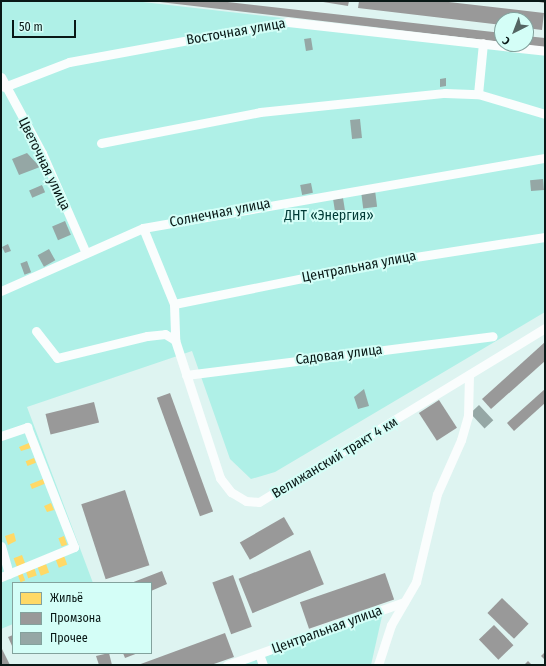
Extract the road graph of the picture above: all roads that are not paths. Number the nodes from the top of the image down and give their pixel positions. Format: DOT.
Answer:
graph roads {
  1 [pos="483,43"];
  2 [pos="545,51"];
  3 [pos="1,77"];
  4 [pos="4,87"];
  5 [pos="478,94"];
  6 [pos="545,114"];
  7 [pos="101,143"];
  8 [pos="545,158"];
  9 [pos="143,228"];
  10 [pos="545,237"];
  11 [pos="86,253"];
  12 [pos="1,291"];
  13 [pos="174,304"];
  14 [pos="545,328"];
  15 [pos="36,331"];
  16 [pos="493,336"];
  17 [pos="175,340"];
  18 [pos="186,375"];
  19 [pos="469,376"];
  20 [pos="1,436"];
  21 [pos="1,546"];
  22 [pos="5,575"];
  23 [pos="404,602"];
  24 [pos="259,654"];
  25 [pos="227,665"];
  26 [pos="263,665"];
  27 [pos="378,665"];
  1 -- 2 [label="street, Восточная улица"];
  1 -- 4 [label="street, Восточная улица"];
  1 -- 5 [label="street"];
  3 -- 4 [label="street, Цветочная улица"];
  4 -- 11 [label="street, Цветочная улица"];
  5 -- 6 [label="street"];
  5 -- 7 [label="street"];
  8 -- 9 [label="street, Солнечная улица"];
  9 -- 11 [label="street, Солнечная улица"];
  9 -- 13 [label="street"];
  10 -- 13 [label="street, Центральная улица"];
  11 -- 12 [label="street, Солнечная улица"];
  13 -- 17 [label="street, Велижанский тракт 4 км"];
  14 -- 19 [label="street, Велижанский тракт 4 км"];
  15 -- 17 [label="street"];
  16 -- 18 [label="street, Садовая улица"];
  17 -- 18 [label="street, Велижанский тракт 4 км"];
  18 -- 19 [label="street, Велижанский тракт 4 км"];
  19 -- 23 [label="street"];
  20 -- 22 [label="street"];
  21 -- 22 [label="street"];
  23 -- 24 [label="street, Центральная улица"];
  23 -- 27 [label="street"];
  24 -- 25 [label="street, Центральная улица"];
  24 -- 26 [label="street"];
}
